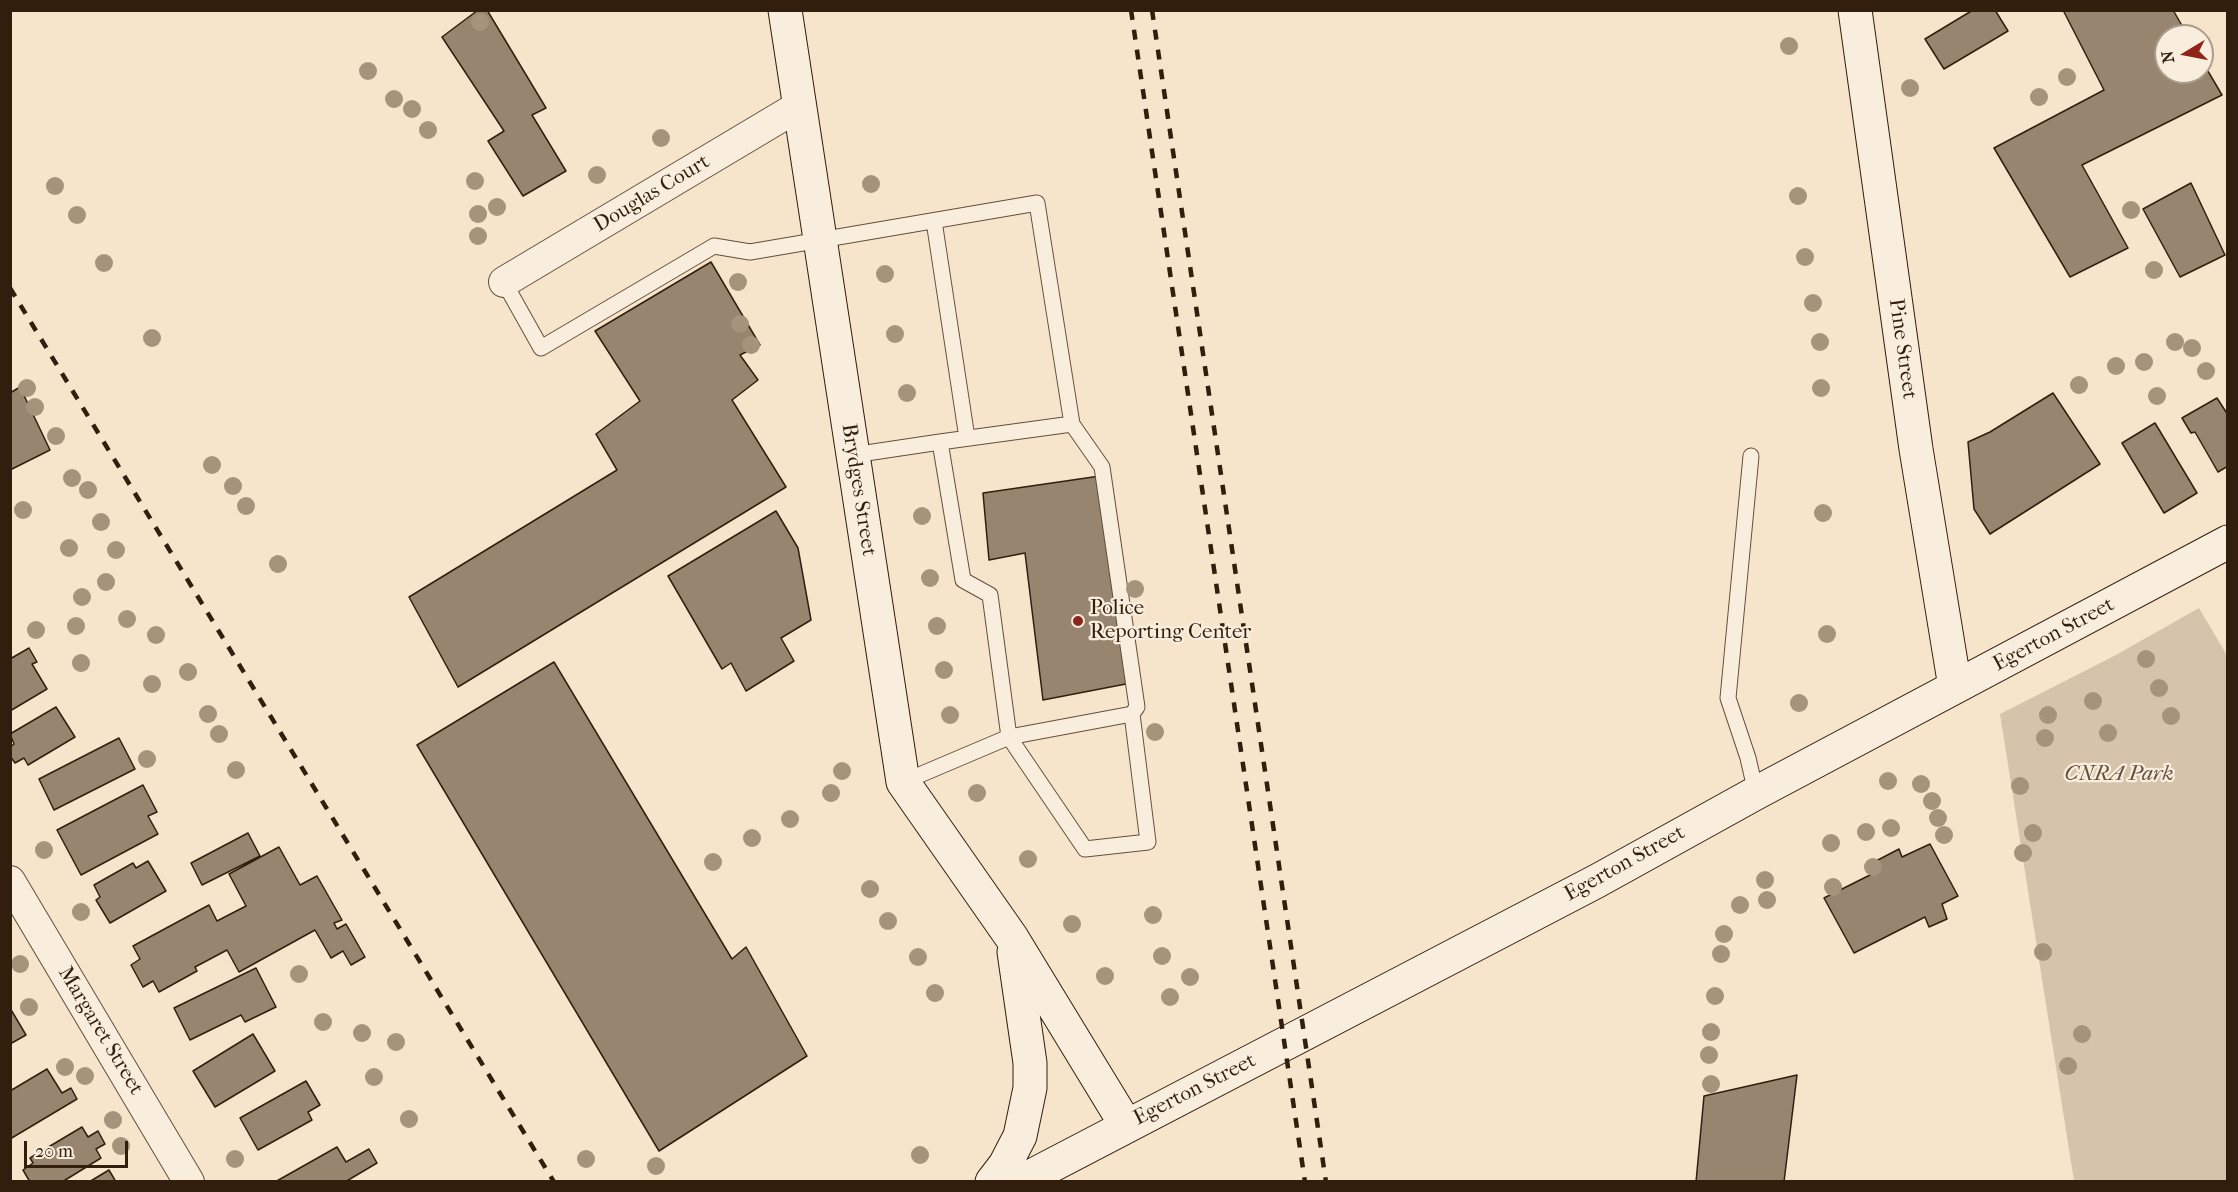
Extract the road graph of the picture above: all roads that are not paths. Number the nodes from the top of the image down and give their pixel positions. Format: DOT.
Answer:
graph roads {
  1 [pos="785,10"];
  2 [pos="1855,10"];
  3 [pos="799,106"];
  4 [pos="934,221"];
  5 [pos="820,241"];
  6 [pos="504,282"];
  7 [pos="1072,424"];
  8 [pos="967,438"];
  9 [pos="940,442"];
  10 [pos="853,455"];
  11 [pos="1750,456"];
  12 [pos="2228,542"];
  13 [pos="1955,687"];
  14 [pos="1132,714"];
  15 [pos="1009,737"];
  16 [pos="903,782"];
  17 [pos="1756,793"];
  18 [pos="10,881"];
  19 [pos="1012,938"];
  20 [pos="1126,1125"];
  21 [pos="189,1182"];
  22 [pos="992,1182"];
  23 [pos="1020,1182"];
  1 -- 3 [label="street, Brydges Street"];
  2 -- 13 [label="street, Pine Street"];
  3 -- 5 [label="street, Brydges Street"];
  3 -- 6 [label="street, Douglas Court"];
  4 -- 5 [label="lane"];
  4 -- 7 [label="lane"];
  4 -- 8 [label="lane"];
  5 -- 6 [label="lane"];
  5 -- 10 [label="street, Brydges Street"];
  7 -- 8 [label="lane"];
  7 -- 14 [label="lane"];
  8 -- 9 [label="lane"];
  9 -- 10 [label="lane"];
  9 -- 15 [label="lane"];
  10 -- 16 [label="street, Brydges Street"];
  11 -- 17 [label="lane"];
  12 -- 13 [label="street, Egerton Street"];
  13 -- 17 [label="street, Egerton Street"];
  14 -- 15 [label="lane"];
  14 -- 15 [label="lane"];
  15 -- 16 [label="lane"];
  16 -- 19 [label="street, Brydges Street"];
  17 -- 20 [label="street, Egerton Street"];
  18 -- 21 [label="street, Margaret Street"];
  19 -- 20 [label="street, Brydges Street"];
  19 -- 22 [label="street"];
  20 -- 23 [label="street, Egerton Street"];
}
